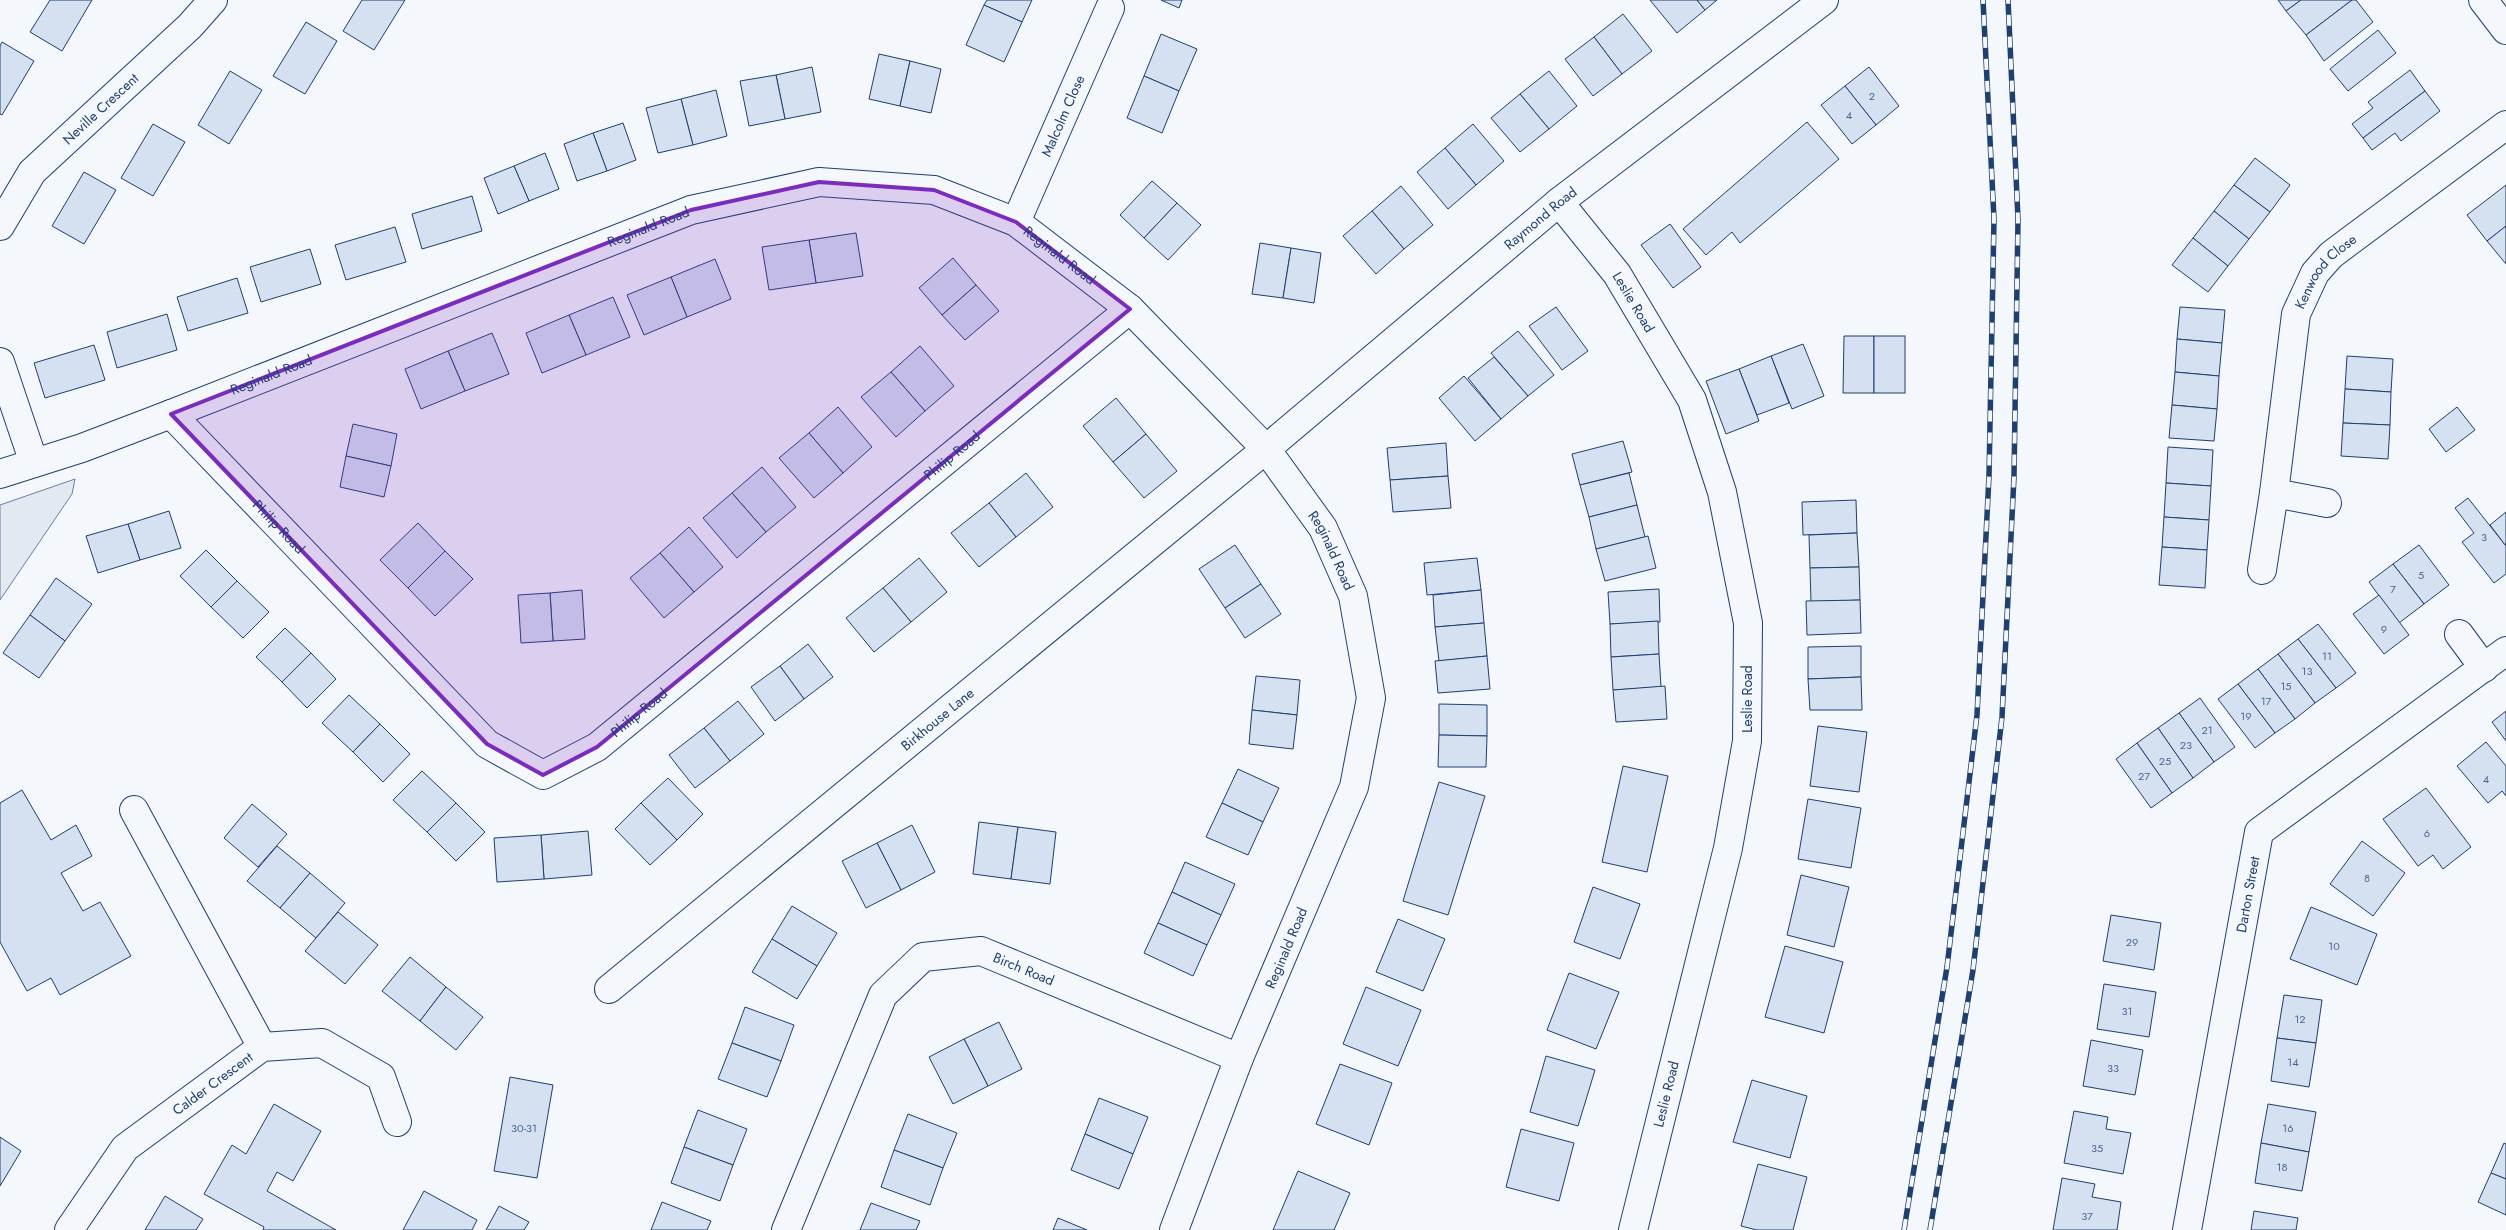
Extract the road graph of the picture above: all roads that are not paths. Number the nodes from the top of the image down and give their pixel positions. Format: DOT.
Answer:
graph roads {
  1 [pos="213,0"];
  2 [pos="1824,0"];
  3 [pos="2483,0"];
  4 [pos="1110,8"];
  5 [pos="2506,30"];
  6 [pos="2506,125"];
  7 [pos="1559,202"];
  8 [pos="1016,222"];
  9 [pos="0,226"];
  10 [pos="1130,308"];
  11 [pos="0,362"];
  12 [pos="171,414"];
  13 [pos="1266,449"];
  14 [pos="34,463"];
  15 [pos="0,474"];
  16 [pos="2274,493"];
  17 [pos="2328,504"];
  18 [pos="2262,570"];
  19 [pos="2459,634"];
  20 [pos="2506,651"];
  21 [pos="2484,668"];
  22 [pos="134,810"];
  23 [pos="609,989"];
  24 [pos="262,1047"];
  25 [pos="1240,1058"];
  26 [pos="397,1122"];
  27 [pos="69,1230"];
  28 [pos="786,1230"];
  29 [pos="1174,1230"];
  30 [pos="1633,1230"];
  31 [pos="2187,1230"];
  1 -- 9 [label="main road, Neville Crescent"];
  2 -- 7 [label="main road, Raymond Road"];
  3 -- 5 [label="main road"];
  4 -- 8 [label="main road, Malcolm Close"];
  6 -- 16 [label="main road, Kenwood Close"];
  7 -- 13 [label="main road, Raymond Road"];
  7 -- 30 [label="main road, Leslie Road"];
  8 -- 10 [label="main road, Reginald Road"];
  8 -- 12 [label="main road, Reginald Road"];
  10 -- 12 [label="main road, Philip Road"];
  10 -- 13 [label="main road, Reginald Road"];
  11 -- 14 [label="main road"];
  12 -- 14 [label="main road, Reginald Road"];
  13 -- 23 [label="main road, Birkhouse Lane"];
  13 -- 25 [label="main road, Reginald Road"];
  14 -- 15 [label="main road, Reginald Road"];
  16 -- 17 [label="main road"];
  16 -- 18 [label="main road, Kenwood Close"];
  19 -- 21 [label="main road"];
  20 -- 21 [label="main road, Darton Street"];
  21 -- 31 [label="main road, Darton Street"];
  22 -- 24 [label="main road"];
  24 -- 26 [label="main road, Calder Crescent"];
  24 -- 27 [label="main road, Calder Crescent"];
  25 -- 28 [label="main road, Birch Road"];
  25 -- 29 [label="main road, Reginald Road"];
}
